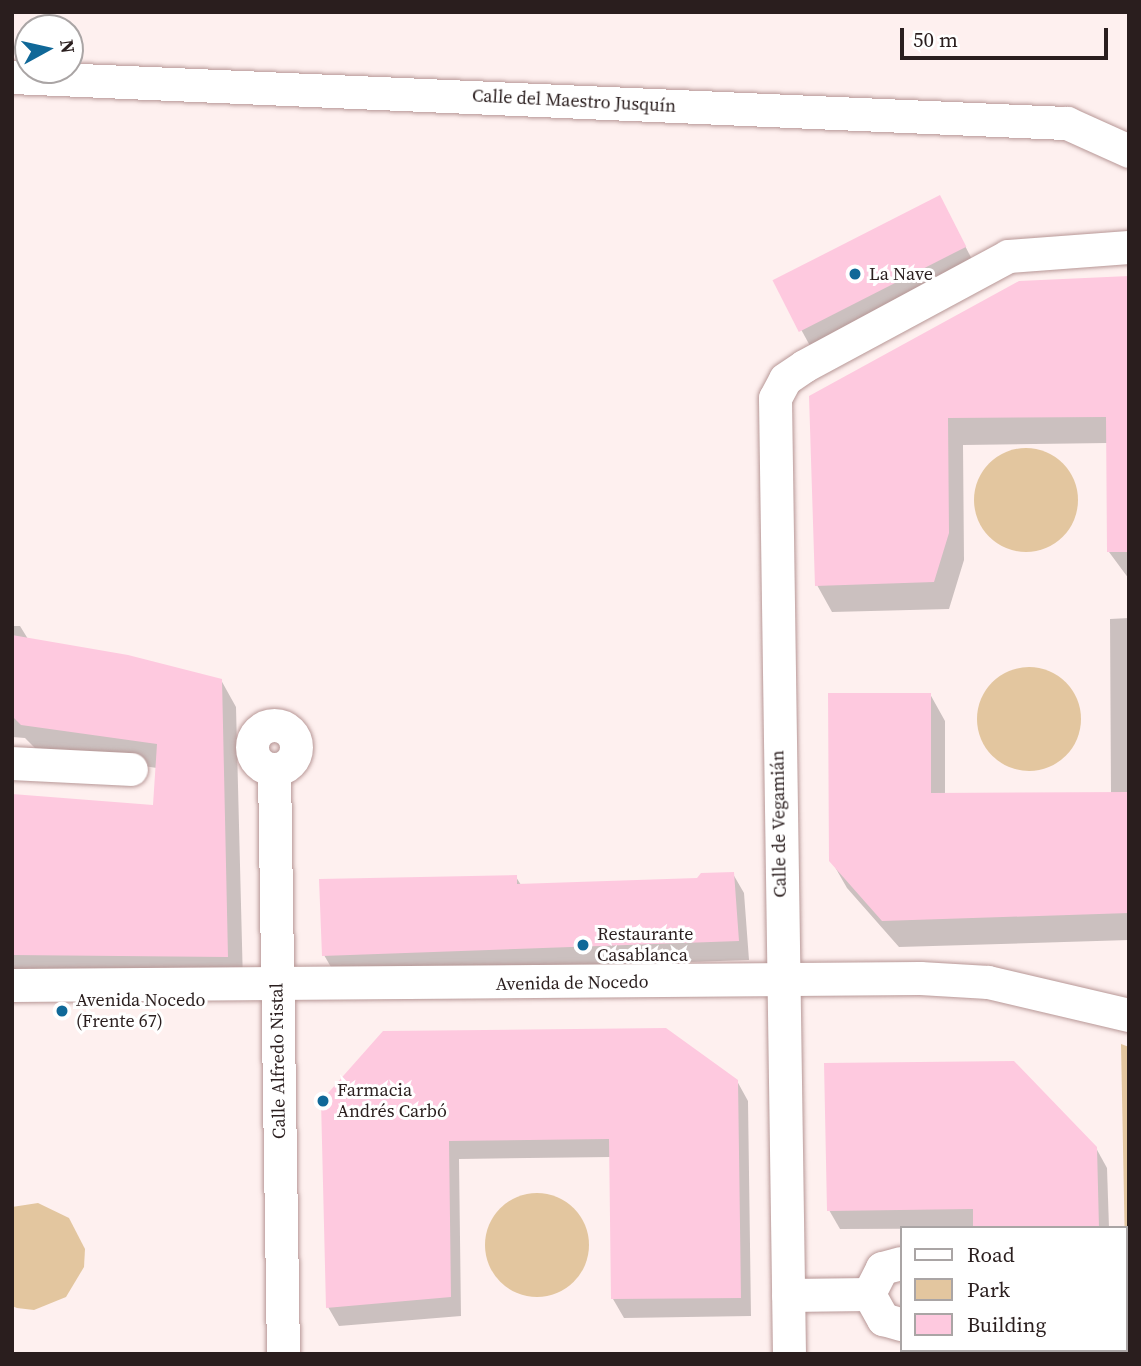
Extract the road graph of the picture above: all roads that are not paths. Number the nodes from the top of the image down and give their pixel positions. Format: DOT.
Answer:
graph roads {
  1 [pos="12,77"];
  2 [pos="1129,151"];
  3 [pos="1129,247"];
  4 [pos="12,762"];
  5 [pos="131,769"];
  6 [pos="274,769"];
  7 [pos="782,980"];
  8 [pos="12,985"];
  9 [pos="276,987"];
  10 [pos="1129,1015"];
  11 [pos="900,1263"];
  12 [pos="869,1294"];
  13 [pos="788,1295"];
  14 [pos="900,1324"];
  15 [pos="283,1354"];
  16 [pos="789,1354"];
  1 -- 2 [label="street, Calle del Maestro Jusquín"];
  3 -- 7 [label="street, Calle de Vegamián"];
  4 -- 5 [label="street"];
  6 -- 9 [label="street, Calle Alfredo Nistal"];
  7 -- 9 [label="street, Avenida de Nocedo"];
  7 -- 10 [label="street, Avenida de Nocedo"];
  7 -- 13 [label="street, Calle de Vegamián"];
  8 -- 9 [label="street, Avenida de Nocedo"];
  9 -- 15 [label="street, Calle Alfredo Nistal"];
  11 -- 12 [label="street"];
  12 -- 13 [label="street"];
  12 -- 14 [label="street"];
  13 -- 16 [label="street, Calle de Vegamián"];
}
